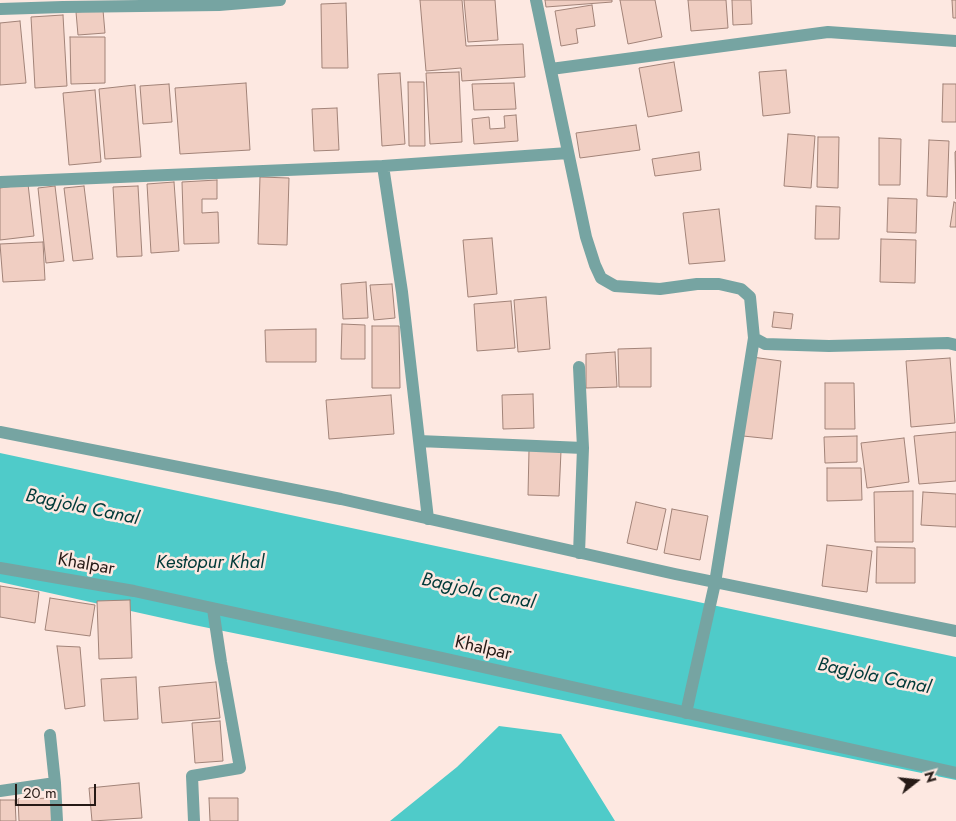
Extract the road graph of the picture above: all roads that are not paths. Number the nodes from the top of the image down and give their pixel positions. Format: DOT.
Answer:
graph roads {
  1 [pos="280,0"];
  2 [pos="536,0"];
  3 [pos="218,2"];
  4 [pos="0,9"];
  5 [pos="956,41"];
  6 [pos="551,69"];
  7 [pos="568,153"];
  8 [pos="383,166"];
  9 [pos="0,182"];
  10 [pos="754,338"];
  11 [pos="956,345"];
  12 [pos="579,367"];
  13 [pos="0,432"];
  14 [pos="419,441"];
  15 [pos="582,448"];
  16 [pos="428,519"];
  17 [pos="580,553"];
  18 [pos="0,568"];
  19 [pos="715,583"];
  20 [pos="213,609"];
  21 [pos="956,631"];
  22 [pos="686,713"];
  23 [pos="50,735"];
  24 [pos="956,773"];
  25 [pos="55,784"];
  26 [pos="0,790"];
  27 [pos="57,821"];
  28 [pos="194,821"];
  1 -- 3 [label="street"];
  2 -- 6 [label="street"];
  3 -- 4 [label="street"];
  5 -- 6 [label="street"];
  6 -- 7 [label="street"];
  7 -- 8 [label="street"];
  7 -- 10 [label="street"];
  8 -- 9 [label="street"];
  8 -- 14 [label="street"];
  10 -- 11 [label="street"];
  10 -- 19 [label="street"];
  12 -- 15 [label="street"];
  13 -- 16 [label="street"];
  14 -- 15 [label="street"];
  14 -- 16 [label="street"];
  15 -- 17 [label="street"];
  16 -- 17 [label="street"];
  17 -- 19 [label="street"];
  18 -- 20 [label="street, Khalpar"];
  19 -- 21 [label="street"];
  19 -- 22 [label="street"];
  20 -- 22 [label="street, Khalpar"];
  20 -- 28 [label="street"];
  22 -- 24 [label="street, Khalpar"];
  23 -- 25 [label="street"];
  25 -- 26 [label="street"];
  25 -- 27 [label="street"];
}
